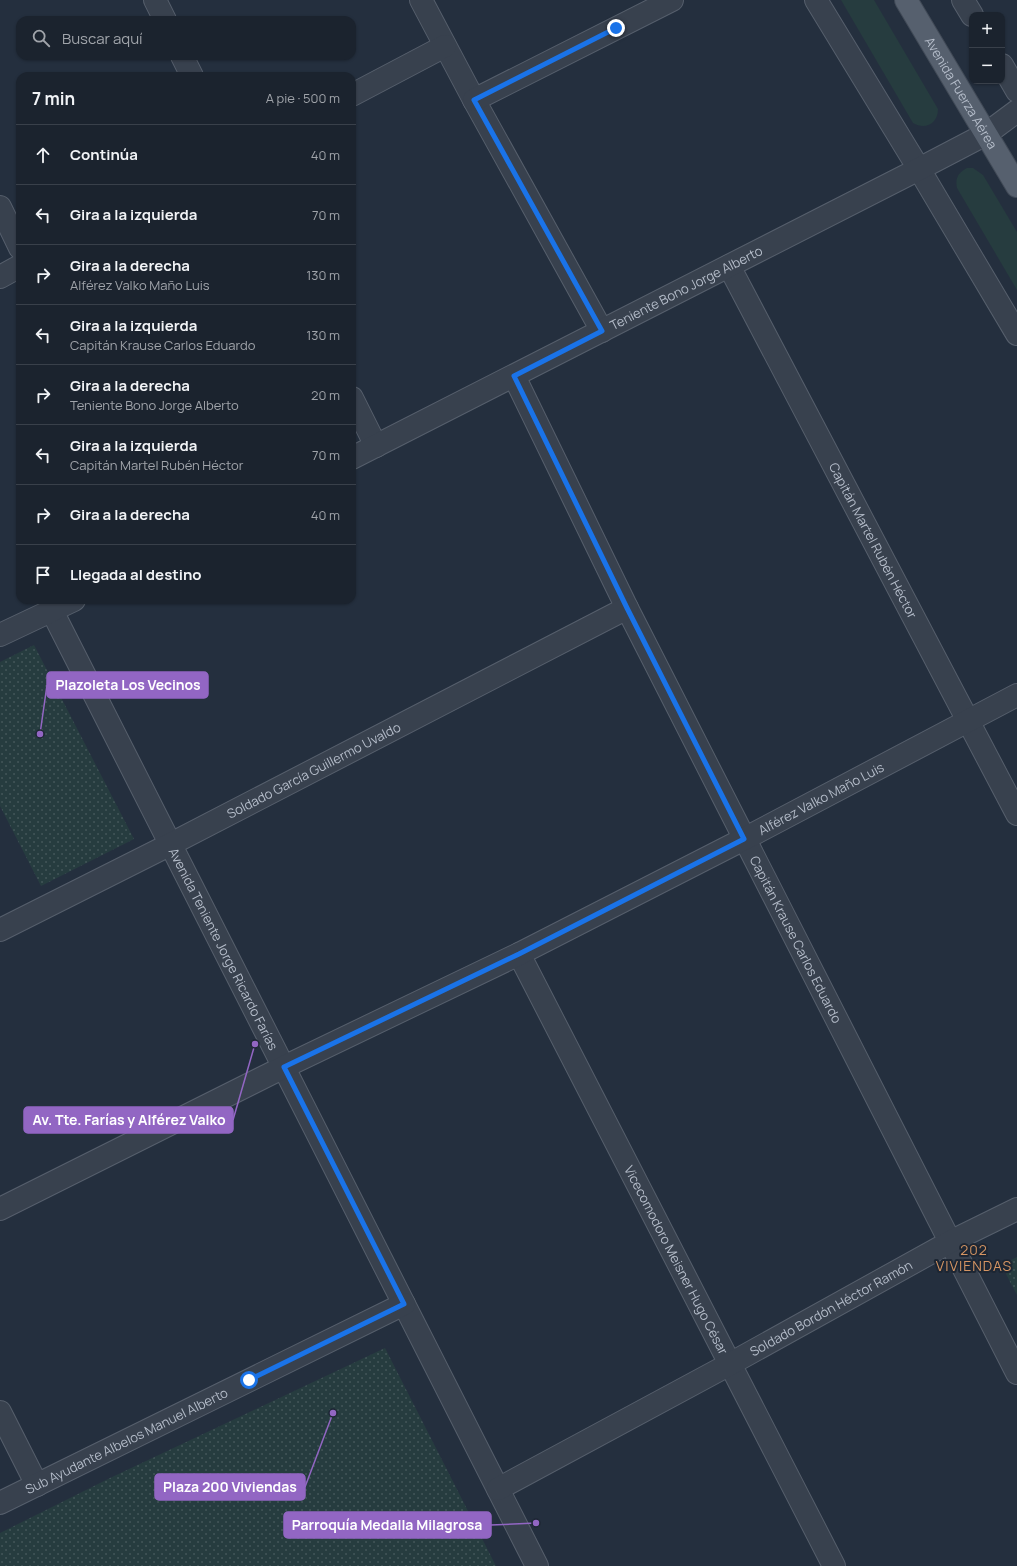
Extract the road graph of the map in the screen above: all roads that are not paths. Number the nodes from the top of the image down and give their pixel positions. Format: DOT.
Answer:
graph roads {
  1 [pos="155,0"];
  2 [pos="421,0"];
  3 [pos="672,0"];
  4 [pos="816,0"];
  5 [pos="906,0"];
  6 [pos="963,0"];
  7 [pos="970,12"];
  8 [pos="163,16"];
  9 [pos="445,46"];
  10 [pos="184,60"];
  11 [pos="1005,71"];
  12 [pos="190,72"];
  13 [pos="1017,91"];
  14 [pos="356,94"];
  15 [pos="474,100"];
  16 [pos="1017,111"];
  17 [pos="986,134"];
  18 [pos="919,169"];
  19 [pos="1017,186"];
  20 [pos="0,207"];
  21 [pos="16,240"];
  22 [pos="729,266"];
  23 [pos="16,268"];
  24 [pos="0,277"];
  25 [pos="602,331"];
  26 [pos="1017,334"];
  27 [pos="514,376"];
  28 [pos="356,406"];
  29 [pos="376,446"];
  30 [pos="356,456"];
  31 [pos="66,604"];
  32 [pos="627,608"];
  33 [pos="52,611"];
  34 [pos="0,635"];
  35 [pos="1017,695"];
  36 [pos="969,720"];
  37 [pos="1017,814"];
  38 [pos="744,839"];
  39 [pos="171,844"];
  40 [pos="0,930"];
  41 [pos="519,954"];
  42 [pos="284,1067"];
  43 [pos="0,1209"];
  44 [pos="1017,1209"];
  45 [pos="950,1242"];
  46 [pos="404,1304"];
  47 [pos="730,1364"];
  48 [pos="1017,1373"];
  49 [pos="0,1412"];
  50 [pos="37,1485"];
  51 [pos="498,1489"];
  52 [pos="0,1502"];
  53 [pos="537,1566"];
  54 [pos="834,1566"];
  1 -- 8 [label="street"];
  2 -- 9 [label="street"];
  3 -- 15 [label="street"];
  4 -- 18 [label="street"];
  5 -- 17 [label="main road, Avenida Fuerza Aérea"];
  6 -- 7 [label="street"];
  9 -- 14 [label="street"];
  9 -- 15 [label="street"];
  10 -- 12 [label="street"];
  11 -- 13 [label="street"];
  15 -- 25 [label="street"];
  16 -- 17 [label="street, Teniente Bono Jorge Alberto"];
  17 -- 18 [label="street, Teniente Bono Jorge Alberto"];
  17 -- 19 [label="main road, Avenida Fuerza Aérea"];
  18 -- 22 [label="street, Teniente Bono Jorge Alberto"];
  18 -- 26 [label="street"];
  20 -- 21 [label="street"];
  22 -- 25 [label="street, Teniente Bono Jorge Alberto"];
  22 -- 36 [label="street, Capitán Martel Rubén Héctor"];
  23 -- 24 [label="street"];
  25 -- 27 [label="street, Teniente Bono Jorge Alberto"];
  27 -- 29 [label="street, Teniente Bono Jorge Alberto"];
  27 -- 32 [label="street, Capitán Krause Carlos Eduardo"];
  28 -- 29 [label="street"];
  29 -- 30 [label="street, Teniente Bono Jorge Alberto"];
  31 -- 33 [label="street"];
  32 -- 38 [label="street, Capitán Krause Carlos Eduardo"];
  32 -- 39 [label="street, Soldado García Guillermo Uvaldo"];
  33 -- 34 [label="street"];
  33 -- 39 [label="street, Avenida Teniente Jorge Ricardo Farías"];
  35 -- 36 [label="street, Alférez Valko Maño Luis"];
  36 -- 37 [label="street, Capitán Martel Rubén Héctor"];
  36 -- 38 [label="street, Alférez Valko Maño Luis"];
  38 -- 41 [label="street, Alférez Valko Maño Luis"];
  38 -- 45 [label="street, Capitán Krause Carlos Eduardo"];
  39 -- 40 [label="street, Soldado García Guillermo Uvaldo"];
  39 -- 42 [label="street, Avenida Teniente Jorge Ricardo Farías"];
  41 -- 42 [label="street, Alférez Valko Maño Luis"];
  41 -- 47 [label="street, Vicecomodoro Meisner Hugo César"];
  42 -- 43 [label="street, Alférez Valko Maño Luis"];
  42 -- 46 [label="street, Avenida Teniente Jorge Ricardo Farías"];
  44 -- 45 [label="street, Soldado Bordón Héctor Ramón"];
  45 -- 47 [label="street, Soldado Bordón Héctor Ramón"];
  45 -- 48 [label="street, Capitán Krause Carlos Eduardo"];
  46 -- 50 [label="street, Sub Ayudante Albelos Manuel Alberto"];
  46 -- 51 [label="street, Avenida Teniente Jorge Ricardo Farías"];
  47 -- 51 [label="street, Soldado Bordón Héctor Ramón"];
  47 -- 54 [label="street, Vicecomodoro Meisner Hugo César"];
  49 -- 50 [label="street"];
  50 -- 52 [label="street, Sub Ayudante Albelos Manuel Alberto"];
  51 -- 53 [label="street, Avenida Teniente Jorge Ricardo Farías"];
}
